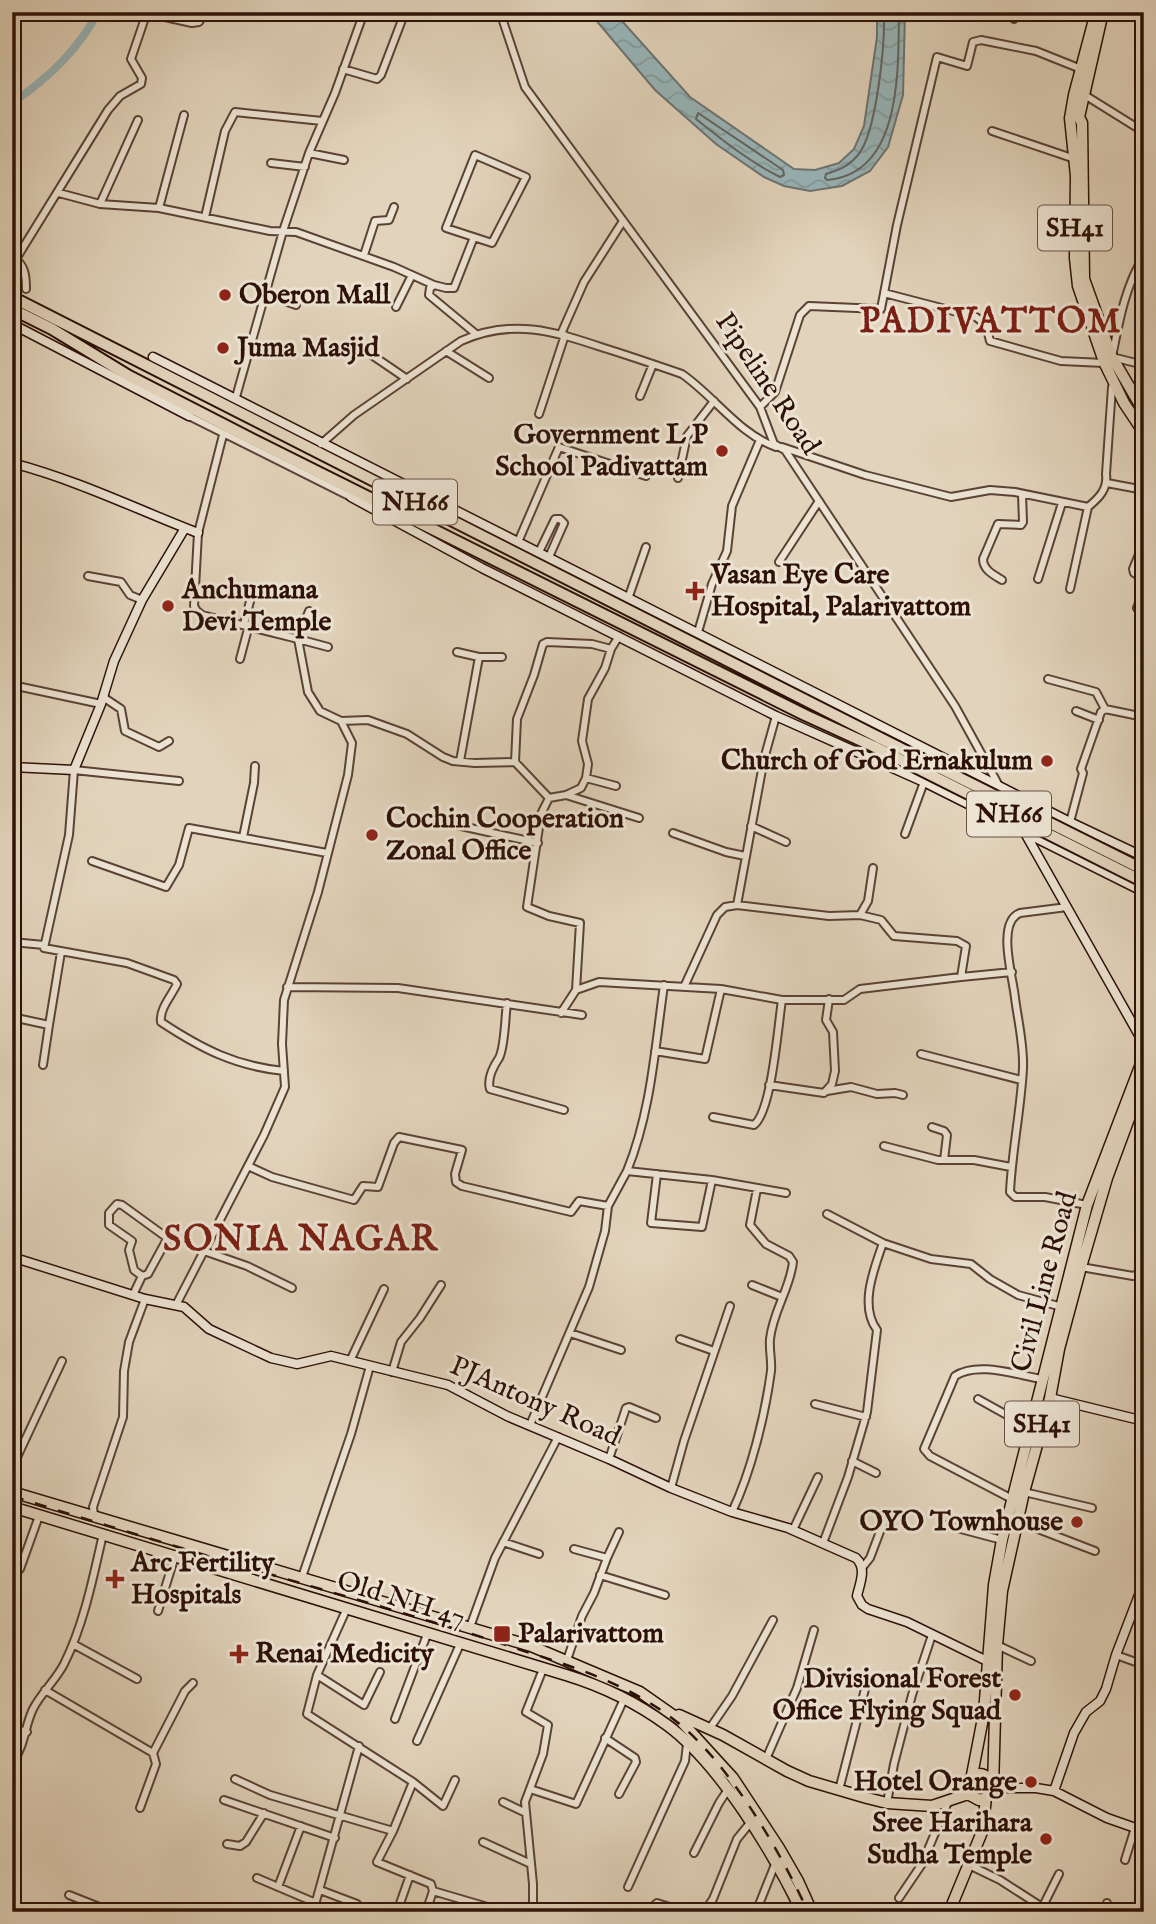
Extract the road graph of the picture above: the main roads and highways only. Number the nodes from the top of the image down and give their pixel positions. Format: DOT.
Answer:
graph roads {
  1 [pos="1096,12"];
  2 [pos="1103,12"];
  3 [pos="12,297"];
  4 [pos="12,309"];
  5 [pos="1108,359"];
  6 [pos="1144,412"];
  7 [pos="1144,433"];
  8 [pos="413,501"];
  9 [pos="405,515"];
  10 [pos="878,742"];
  11 [pos="1144,870"];
  12 [pos="1144,882"];
  13 [pos="1144,1056"];
  14 [pos="1144,1078"];
  15 [pos="1026,1464"];
  16 [pos="12,1492"];
  17 [pos="12,1507"];
  18 [pos="658,1704"];
  19 [pos="972,1775"];
  20 [pos="992,1784"];
  21 [pos="968,1794"];
  22 [pos="986,1798"];
  23 [pos="802,1912"];
  24 [pos="811,1912"];
  25 [pos="949,1912"];
  1 -- 5 [label="main road, SH41"];
  2 -- 5 [label="main road"];
  3 -- 8 [label="highway, NH66"];
  4 -- 9 [label="highway, NH66"];
  5 -- 6 [label="main road"];
  5 -- 7 [label="main road, SH41"];
  8 -- 9 [label="highway"];
  8 -- 10 [label="highway, NH66"];
  9 -- 10 [label="highway, NH66"];
  10 -- 11 [label="highway, NH66, bridge"];
  10 -- 12 [label="highway, NH66, bridge"];
  13 -- 15 [label="main road, Civil Line Road / SH41"];
  14 -- 15 [label="main road, Civil Line Road / SH41"];
  15 -- 19 [label="main road, Civil Line Road / SH41"];
  15 -- 20 [label="main road, Civil Line Road / SH41"];
  16 -- 18 [label="main road, Old NH 47"];
  17 -- 23 [label="main road, Old NH 47"];
  18 -- 21 [label="main road, Old NH 47"];
  18 -- 24 [label="main road, Old NH 47"];
  19 -- 20 [label="main road"];
  19 -- 21 [label="main road"];
  20 -- 22 [label="main road"];
  21 -- 22 [label="main road"];
  22 -- 25 [label="main road"];
}
